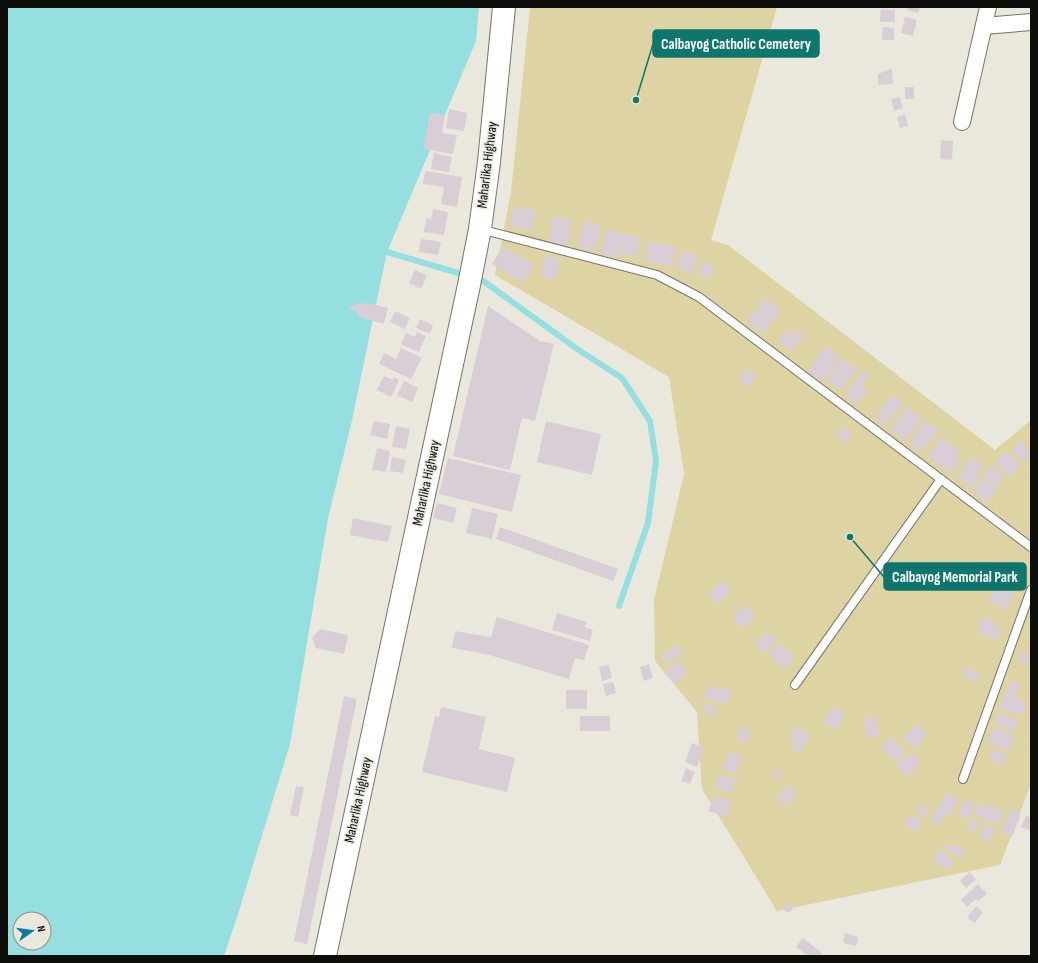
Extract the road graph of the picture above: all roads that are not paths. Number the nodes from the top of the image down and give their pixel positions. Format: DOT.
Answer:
graph roads {
  1 [pos="504,7"];
  2 [pos="988,7"];
  3 [pos="1031,22"];
  4 [pos="984,26"];
  5 [pos="962,122"];
  6 [pos="478,238"];
  7 [pos="941,479"];
  8 [pos="1031,547"];
  9 [pos="1031,590"];
  10 [pos="795,685"];
  11 [pos="963,779"];
  12 [pos="324,956"];
  1 -- 6 [label="main road, Maharlika Highway"];
  2 -- 4 [label="street"];
  3 -- 4 [label="street"];
  4 -- 5 [label="street"];
  6 -- 7 [label="lane"];
  6 -- 12 [label="main road, Maharlika Highway"];
  7 -- 8 [label="lane"];
  7 -- 10 [label="lane"];
  9 -- 11 [label="lane"];
}
